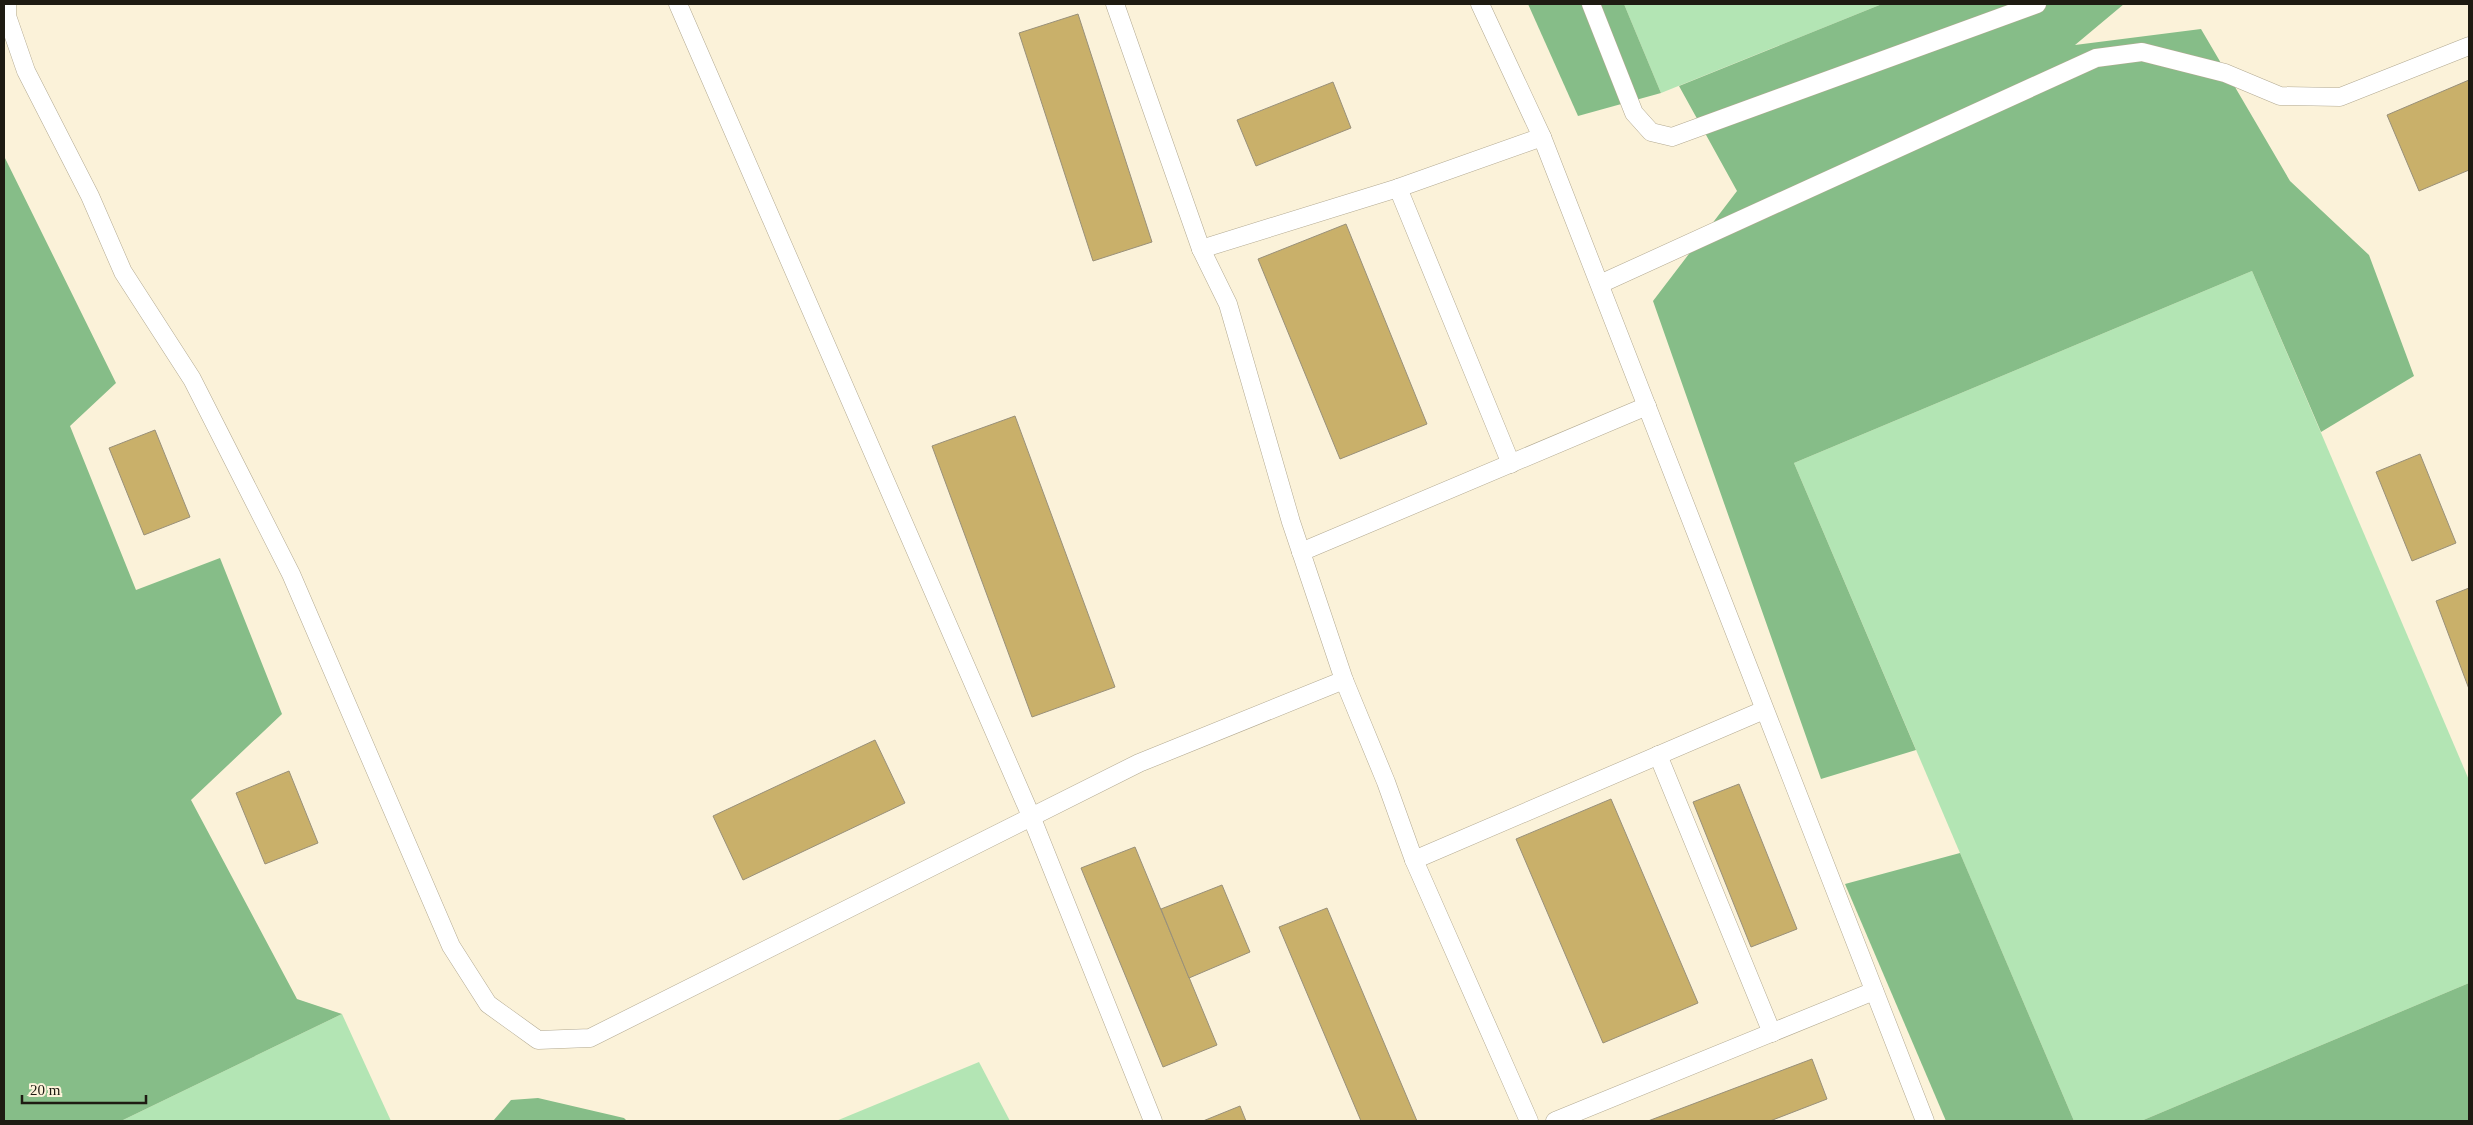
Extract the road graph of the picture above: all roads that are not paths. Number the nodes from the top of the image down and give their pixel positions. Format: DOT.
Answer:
graph roads {
  1 [pos="7,4"];
  2 [pos="678,4"];
  3 [pos="1115,4"];
  4 [pos="1480,4"];
  5 [pos="1591,4"];
  6 [pos="2037,4"];
  7 [pos="2469,46"];
  8 [pos="1542,137"];
  9 [pos="1398,188"];
  10 [pos="1201,249"];
  11 [pos="1600,284"];
  12 [pos="1647,406"];
  13 [pos="1511,464"];
  14 [pos="1301,552"];
  15 [pos="1344,680"];
  16 [pos="1764,710"];
  17 [pos="1658,755"];
  18 [pos="1031,816"];
  19 [pos="1414,860"];
  20 [pos="1874,991"];
  21 [pos="1772,1033"];
  22 [pos="1153,1121"];
  23 [pos="1529,1121"];
  24 [pos="1555,1121"];
  25 [pos="1925,1121"];
  1 -- 18 [label="lane"];
  2 -- 18 [label="lane"];
  3 -- 10 [label="lane"];
  4 -- 8 [label="lane"];
  5 -- 6 [label="lane"];
  7 -- 11 [label="lane"];
  8 -- 9 [label="lane"];
  8 -- 11 [label="lane"];
  9 -- 10 [label="lane"];
  9 -- 13 [label="lane"];
  10 -- 14 [label="lane"];
  11 -- 12 [label="lane"];
  12 -- 13 [label="lane"];
  12 -- 16 [label="lane"];
  13 -- 14 [label="lane"];
  14 -- 15 [label="lane"];
  15 -- 18 [label="lane"];
  15 -- 19 [label="lane"];
  16 -- 17 [label="lane"];
  16 -- 20 [label="lane"];
  17 -- 19 [label="lane"];
  17 -- 21 [label="lane"];
  18 -- 22 [label="lane"];
  19 -- 23 [label="lane"];
  20 -- 21 [label="lane"];
  20 -- 25 [label="lane"];
  21 -- 24 [label="lane"];
}
